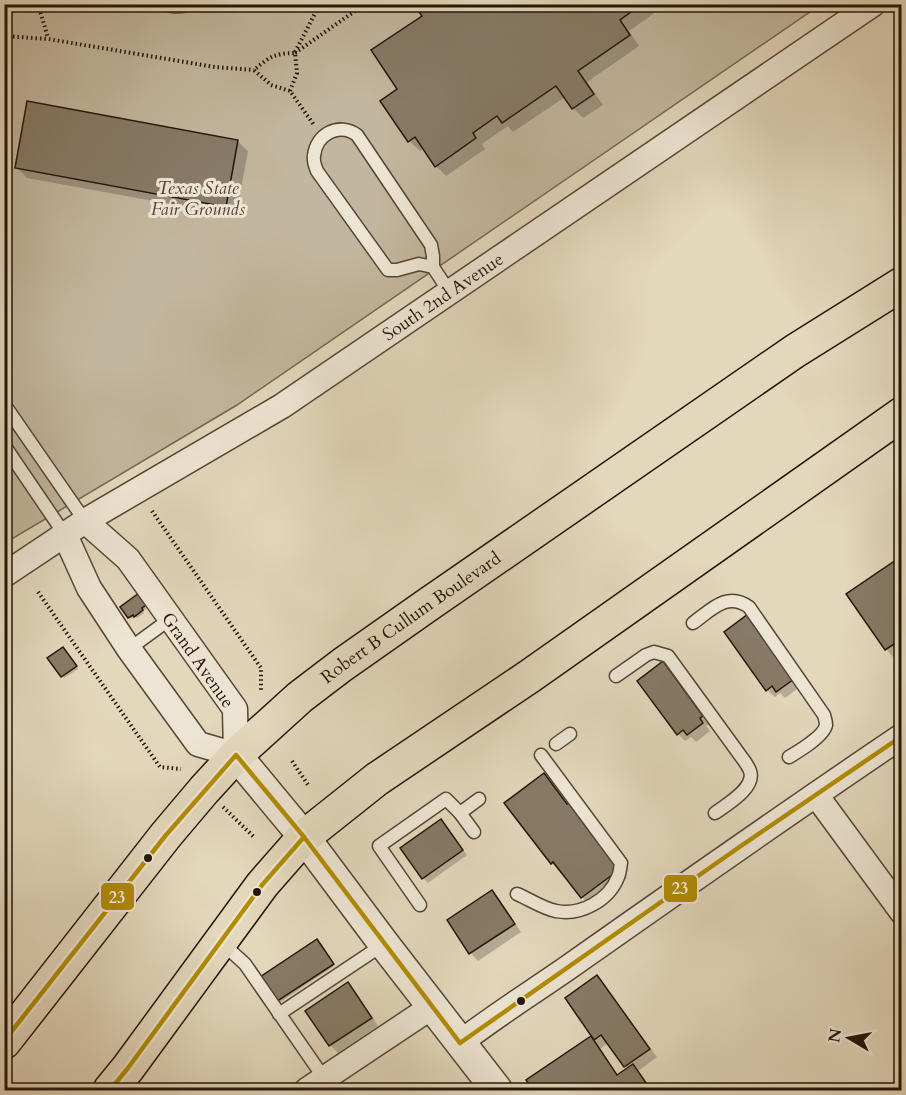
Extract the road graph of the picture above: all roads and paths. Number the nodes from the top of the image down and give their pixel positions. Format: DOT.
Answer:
graph roads {
  1 [pos="38,4"];
  2 [pos="320,4"];
  3 [pos="365,4"];
  4 [pos="873,4"];
  5 [pos="4,36"];
  6 [pos="48,39"];
  7 [pos="295,53"];
  8 [pos="254,70"];
  9 [pos="290,91"];
  10 [pos="322,137"];
  11 [pos="433,267"];
  12 [pos="902,284"];
  13 [pos="450,293"];
  14 [pos="4,404"];
  15 [pos="902,414"];
  16 [pos="29,441"];
  17 [pos="6,450"];
  18 [pos="152,511"];
  19 [pos="75,528"];
  20 [pos="4,575"];
  21 [pos="38,592"];
  22 [pos="170,619"];
  23 [pos="693,623"];
  24 [pos="129,649"];
  25 [pos="616,676"];
  26 [pos="261,691"];
  27 [pos="570,734"];
  28 [pos="556,744"];
  29 [pos="898,746"];
  30 [pos="541,754"];
  31 [pos="236,755"];
  32 [pos="789,757"];
  33 [pos="292,761"];
  34 [pos="181,769"];
  35 [pos="308,785"];
  36 [pos="816,795"];
  37 [pos="479,799"];
  38 [pos="223,807"];
  39 [pos="460,813"];
  40 [pos="715,813"];
  41 [pos="474,832"];
  42 [pos="304,837"];
  43 [pos="255,838"];
  44 [pos="517,894"];
  45 [pos="420,905"];
  46 [pos="900,908"];
  47 [pos="220,941"];
  48 [pos="384,944"];
  49 [pos="433,1006"];
  50 [pos="279,1014"];
  51 [pos="4,1042"];
  52 [pos="460,1043"];
  53 [pos="315,1084"];
  54 [pos="110,1090"];
  55 [pos="497,1090"];
  1 -- 6 [label="path"];
  2 -- 7 [label="path"];
  3 -- 7 [label="path"];
  4 -- 13 [label="street, South 2nd Avenue"];
  5 -- 6 [label="path"];
  6 -- 8 [label="path"];
  7 -- 8 [label="path"];
  7 -- 9 [label="path"];
  8 -- 9 [label="path"];
  9 -- 10 [label="path"];
  10 -- 11 [label="lane"];
  10 -- 11 [label="lane"];
  11 -- 13 [label="lane"];
  12 -- 31 [label="main road, Robert B Cullum Boulevard"];
  13 -- 19 [label="street, South 2nd Avenue"];
  14 -- 16 [label="lane, Grand Avenue"];
  15 -- 42 [label="main road"];
  16 -- 17 [label="lane"];
  16 -- 19 [label="lane, Grand Avenue"];
  17 -- 19 [label="lane, Grand Avenue"];
  18 -- 26 [label="path"];
  19 -- 20 [label="street, South 2nd Avenue"];
  19 -- 22 [label="street, Grand Avenue"];
  19 -- 24 [label="street, Grand Avenue"];
  21 -- 34 [label="path"];
  22 -- 24 [label="lane"];
  22 -- 31 [label="street, Grand Avenue"];
  23 -- 32 [label="lane"];
  24 -- 31 [label="street, Grand Avenue"];
  25 -- 40 [label="lane"];
  27 -- 28 [label="lane"];
  29 -- 36 [label="street"];
  30 -- 44 [label="lane"];
  31 -- 42 [label="street"];
  31 -- 51 [label="main road, Robert B Cullum Boulevard"];
  33 -- 35 [label="path"];
  36 -- 46 [label="street"];
  36 -- 52 [label="street"];
  37 -- 39 [label="lane"];
  38 -- 43 [label="path"];
  39 -- 41 [label="lane"];
  39 -- 45 [label="lane"];
  42 -- 47 [label="main road"];
  42 -- 48 [label="street"];
  47 -- 50 [label="lane"];
  47 -- 54 [label="main road"];
  48 -- 49 [label="street"];
  48 -- 50 [label="lane"];
  49 -- 52 [label="street"];
  49 -- 53 [label="street"];
  50 -- 53 [label="lane"];
  52 -- 55 [label="street"];
}
